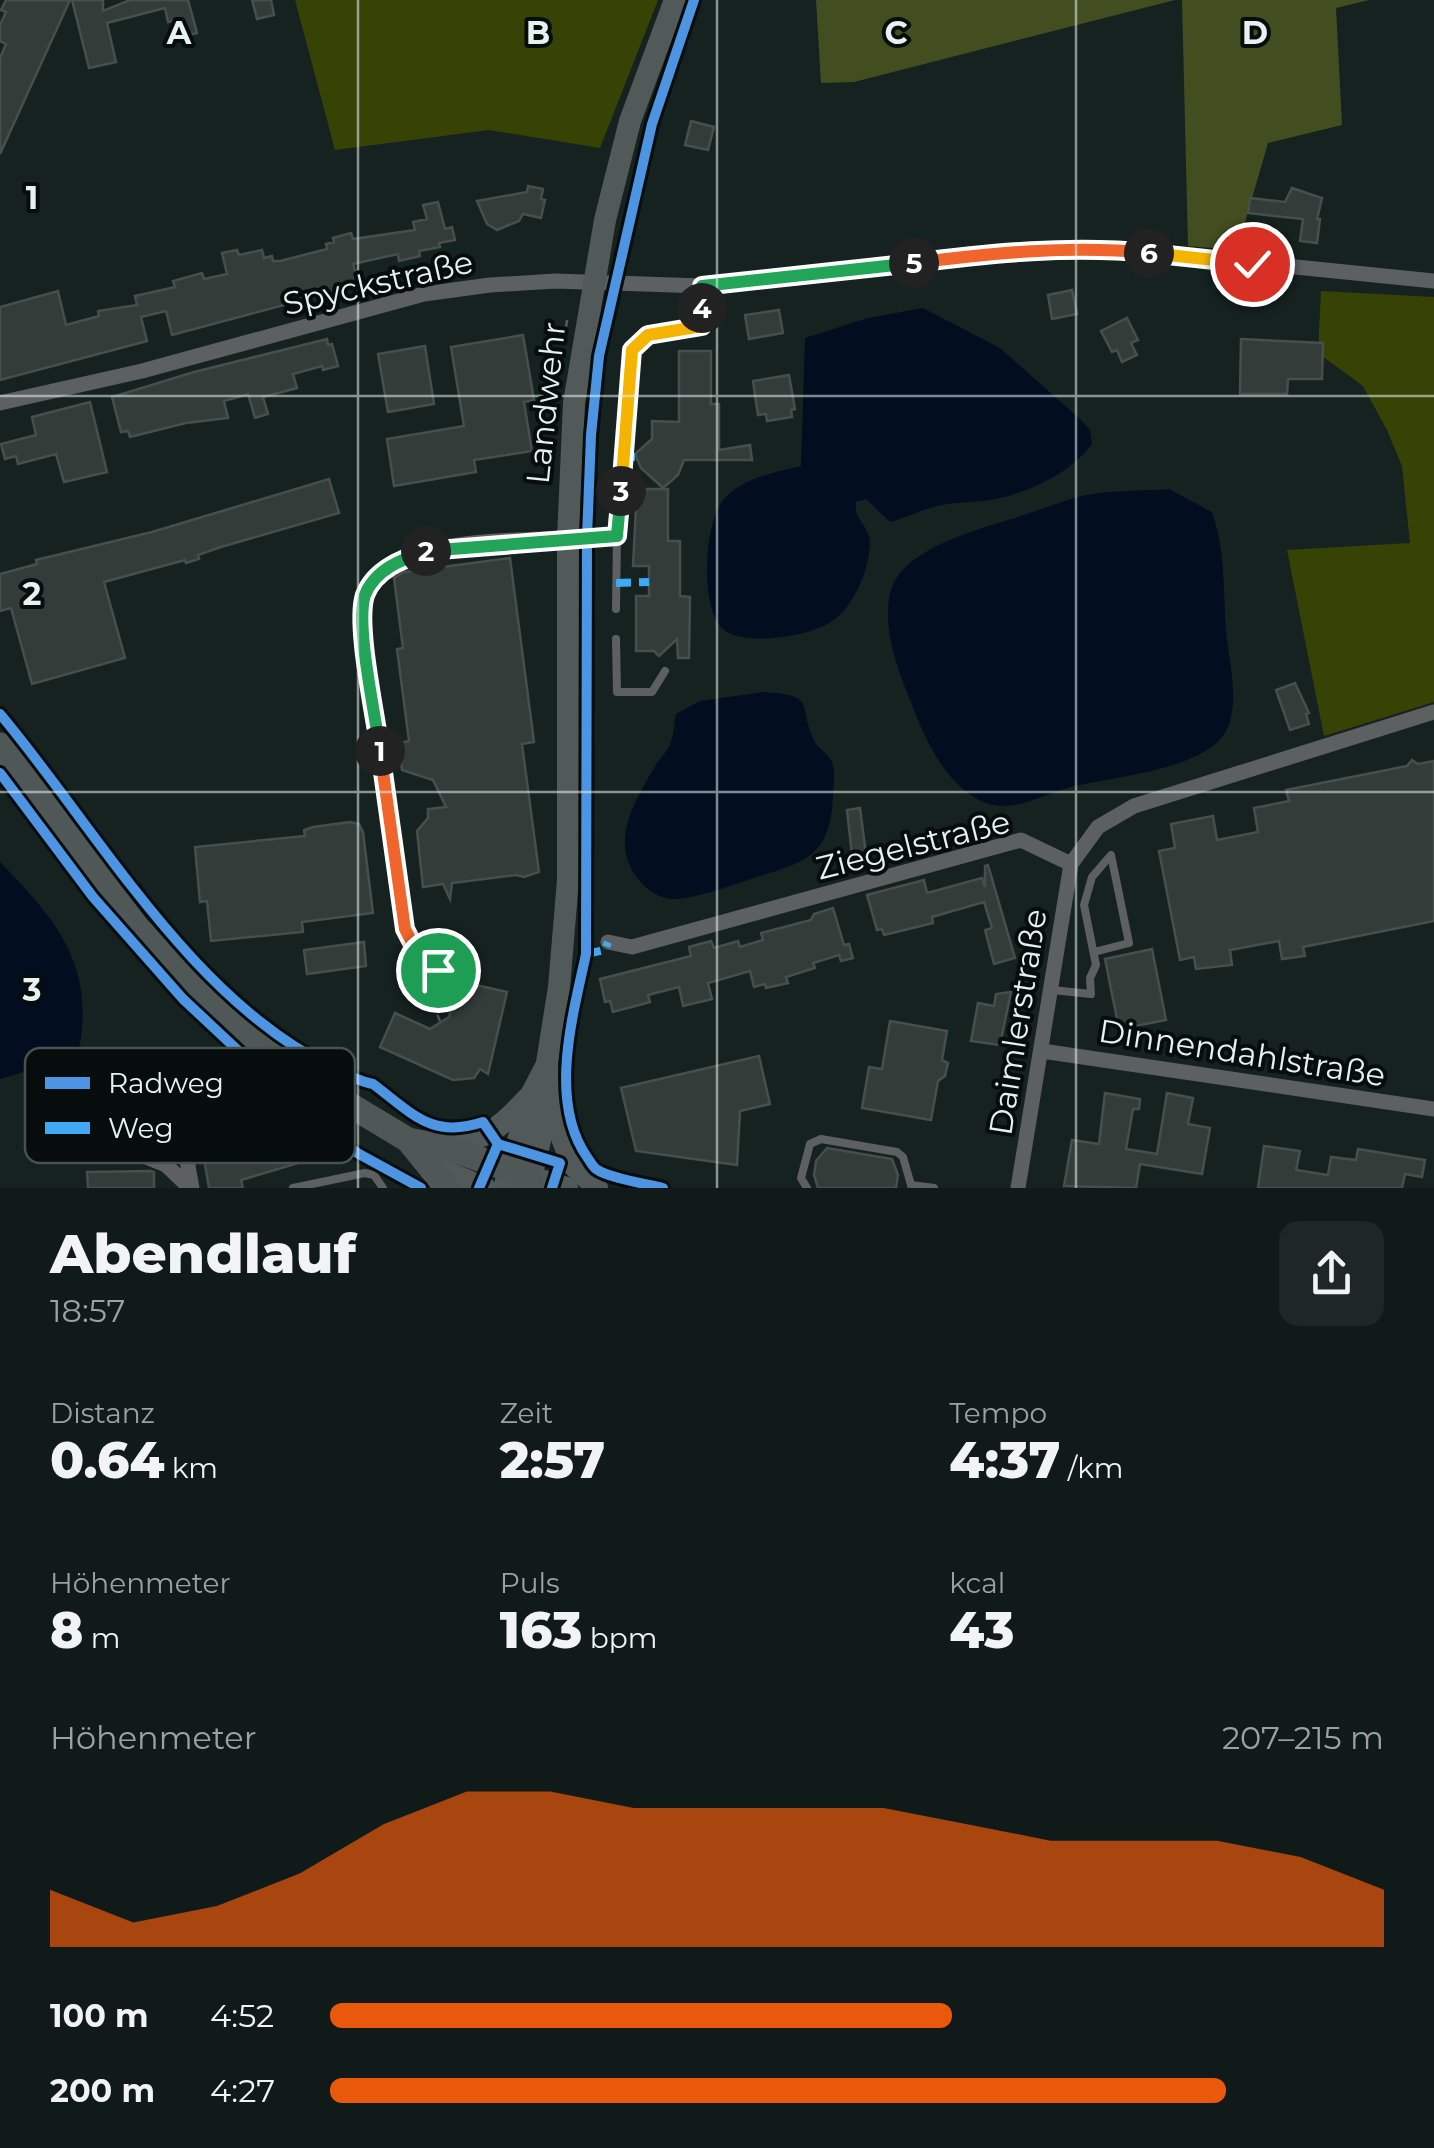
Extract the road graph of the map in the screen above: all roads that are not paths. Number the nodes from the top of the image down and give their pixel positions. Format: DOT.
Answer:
graph roads {
  1 [pos="674,0"];
  2 [pos="1434,281"];
  3 [pos="594,282"];
  4 [pos="702,286"];
  5 [pos="0,403"];
  6 [pos="617,536"];
  7 [pos="568,538"];
  8 [pos="616,609"];
  9 [pos="616,638"];
  10 [pos="665,671"];
  11 [pos="1434,712"];
  12 [pos="0,745"];
  13 [pos="1071,864"];
  14 [pos="608,942"];
  15 [pos="1094,952"];
  16 [pos="426,985"];
  17 [pos="1052,990"];
  18 [pos="265,1048"];
  19 [pos="1042,1051"];
  20 [pos="541,1099"];
  21 [pos="355,1108"];
  22 [pos="1434,1109"];
  23 [pos="438,1156"];
  24 [pos="161,1163"];
  25 [pos="187,1163"];
  26 [pos="518,1181"];
  27 [pos="910,1186"];
  28 [pos="191,1188"];
  29 [pos="293,1188"];
  30 [pos="384,1188"];
  31 [pos="447,1188"];
  32 [pos="485,1188"];
  33 [pos="567,1188"];
  34 [pos="597,1188"];
  35 [pos="807,1188"];
  36 [pos="934,1188"];
  37 [pos="1018,1188"];
  1 -- 3 [label="main road, Landwehr"];
  2 -- 4 [label="street, Spyckstraße"];
  3 -- 4 [label="street, Spyckstraße"];
  3 -- 5 [label="street, Spyckstraße"];
  3 -- 7 [label="main road, Landwehr"];
  4 -- 6 [label="lane"];
  6 -- 7 [label="lane"];
  6 -- 8 [label="lane"];
  7 -- 16 [label="street"];
  7 -- 20 [label="main road, Landwehr"];
  9 -- 10 [label="lane"];
  11 -- 13 [label="street"];
  12 -- 18 [label="main road"];
  13 -- 14 [label="street, Ziegelstraße"];
  13 -- 17 [label="street, Daimlerstraße"];
  15 -- 15 [label="lane"];
  15 -- 17 [label="lane"];
  17 -- 19 [label="street, Daimlerstraße"];
  19 -- 22 [label="street, Dinnendahlstraße"];
  19 -- 37 [label="street, Daimlerstraße"];
  20 -- 23 [label="main road"];
  20 -- 26 [label="main road, Landwehr"];
  20 -- 34 [label="main road"];
  21 -- 23 [label="main road"];
  23 -- 26 [label="main road"];
  23 -- 31 [label="main road"];
  23 -- 32 [label="main road"];
  24 -- 28 [label="street"];
  25 -- 28 [label="street"];
  26 -- 33 [label="main road"];
  27 -- 35 [label="lane"];
  27 -- 36 [label="lane"];
  29 -- 30 [label="lane"];
}
